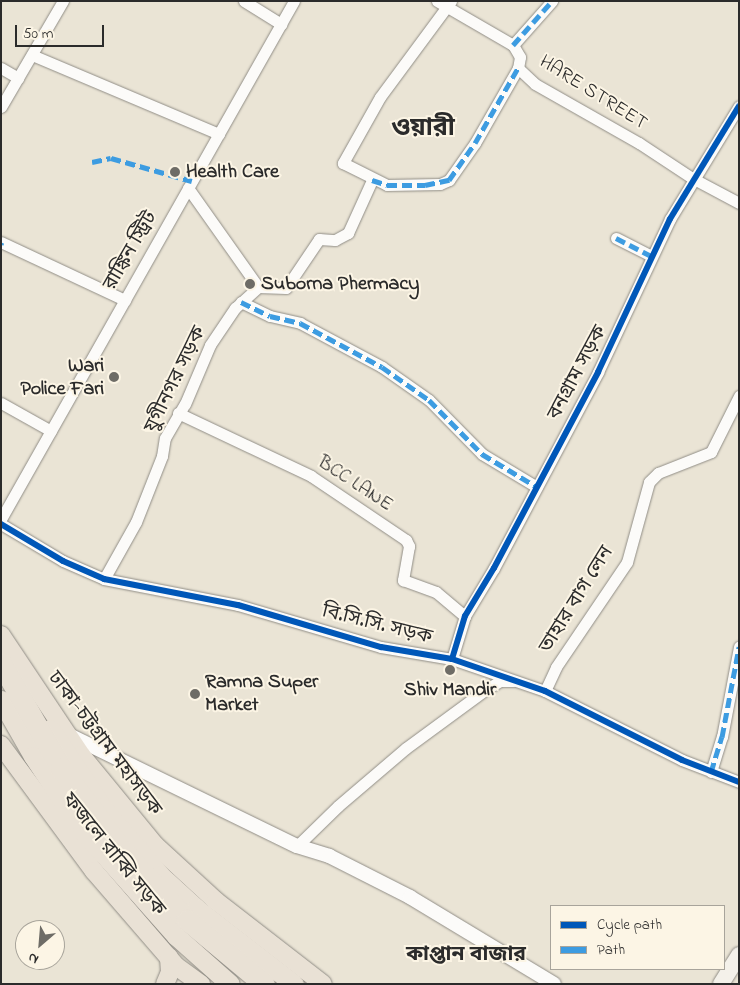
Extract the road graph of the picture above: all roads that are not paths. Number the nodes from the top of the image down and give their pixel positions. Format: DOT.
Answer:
graph roads {
  1 [pos="63,1"];
  2 [pos="244,1"];
  3 [pos="294,1"];
  4 [pos="552,1"];
  5 [pos="445,3"];
  6 [pos="281,24"];
  7 [pos="513,45"];
  8 [pos="32,55"];
  9 [pos="1,68"];
  10 [pos="518,68"];
  11 [pos="18,78"];
  12 [pos="739,106"];
  13 [pos="1,107"];
  14 [pos="219,134"];
  15 [pos="692,178"];
  16 [pos="372,180"];
  17 [pos="188,188"];
  18 [pos="739,203"];
  19 [pos="616,238"];
  20 [pos="2,243"];
  21 [pos="651,256"];
  22 [pos="258,287"];
  23 [pos="125,300"];
  24 [pos="241,302"];
  25 [pos="739,396"];
  26 [pos="1,403"];
  27 [pos="178,413"];
  28 [pos="51,431"];
  29 [pos="536,487"];
  30 [pos="1,519"];
  31 [pos="1,524"];
  32 [pos="104,579"];
  33 [pos="465,616"];
  34 [pos="1,635"];
  35 [pos="1,646"];
  36 [pos="739,647"];
  37 [pos="452,659"];
  38 [pos="1,664"];
  39 [pos="1,679"];
  40 [pos="515,680"];
  41 [pos="545,691"];
  42 [pos="1,700"];
  43 [pos="65,732"];
  44 [pos="1,744"];
  45 [pos="711,772"];
  46 [pos="739,782"];
  47 [pos="297,846"];
  48 [pos="739,955"];
  49 [pos="169,957"];
  50 [pos="166,984"];
  51 [pos="184,984"];
  52 [pos="200,984"];
  53 [pos="230,984"];
  54 [pos="244,984"];
  55 [pos="264,984"];
  56 [pos="294,984"];
  57 [pos="323,984"];
  58 [pos="554,984"];
  59 [pos="721,984"];
  1 -- 8 [label="street"];
  2 -- 6 [label="street"];
  3 -- 6 [label="street, রাঙ্কিন স্ট্রিট"];
  4 -- 7 [label="street"];
  5 -- 7 [label="street"];
  5 -- 16 [label="street"];
  6 -- 14 [label="street, রাঙ্কিন স্ট্রিট"];
  7 -- 10 [label="street, HARE STREET"];
  8 -- 11 [label="street"];
  8 -- 14 [label="street"];
  9 -- 11 [label="street"];
  10 -- 15 [label="street, HARE STREET"];
  10 -- 16 [label="street"];
  11 -- 13 [label="street"];
  12 -- 15 [label="street, বনগ্রাম সড়ক"];
  14 -- 17 [label="street, রাঙ্কিন স্ট্রিট"];
  15 -- 18 [label="street"];
  15 -- 21 [label="street, বনগ্রাম সড়ক"];
  16 -- 22 [label="street"];
  17 -- 22 [label="street"];
  17 -- 23 [label="street, রাঙ্কিন স্ট্রিট"];
  19 -- 21 [label="street"];
  20 -- 23 [label="street"];
  21 -- 29 [label="street, বনগ্রাম সড়ক"];
  22 -- 24 [label="street, যুগীনগর সড়ক"];
  23 -- 28 [label="street, রাঙ্কিন স্ট্রিট"];
  24 -- 27 [label="street, যুগীনগর সড়ক"];
  24 -- 29 [label="street"];
  25 -- 41 [label="street, তাহার বাগ লেন"];
  26 -- 28 [label="street"];
  27 -- 32 [label="street, যুগীনগর সড়ক"];
  27 -- 33 [label="street, BCC LANE"];
  28 -- 30 [label="street, রাঙ্কিন স্ট্রিট"];
  29 -- 33 [label="street, বনগ্রাম সড়ক"];
  31 -- 32 [label="street, বি.সি.সি. সড়ক"];
  32 -- 37 [label="street, বি.সি.সি. সড়ক"];
  33 -- 37 [label="street, বনগ্রাম সড়ক"];
  34 -- 43 [label="main road, ঢাকা-চট্টগ্রাম মহাসড়ক"];
  35 -- 56 [label="highway"];
  36 -- 45 [label="street"];
  37 -- 40 [label="street, বি.সি.সি. সড়ক"];
  38 -- 55 [label="highway"];
  39 -- 54 [label="highway"];
  40 -- 41 [label="street, বি.সি.সি. সড়ক"];
  40 -- 47 [label="street"];
  41 -- 45 [label="street, বি.সি.সি. সড়ক"];
  42 -- 53 [label="highway"];
  43 -- 47 [label="street"];
  43 -- 57 [label="main road, ঢাকা-চট্টগ্রাম মহাসড়ক"];
  44 -- 49 [label="main road, ফজলে রাব্বি সড়ক"];
  45 -- 46 [label="street, বি.সি.সি. সড়ক"];
  47 -- 58 [label="street"];
  48 -- 59 [label="main road"];
  49 -- 50 [label="main road"];
  49 -- 52 [label="main road, ফজলে রাব্বি সড়ক"];
  51 -- 52 [label="main road"];
}
